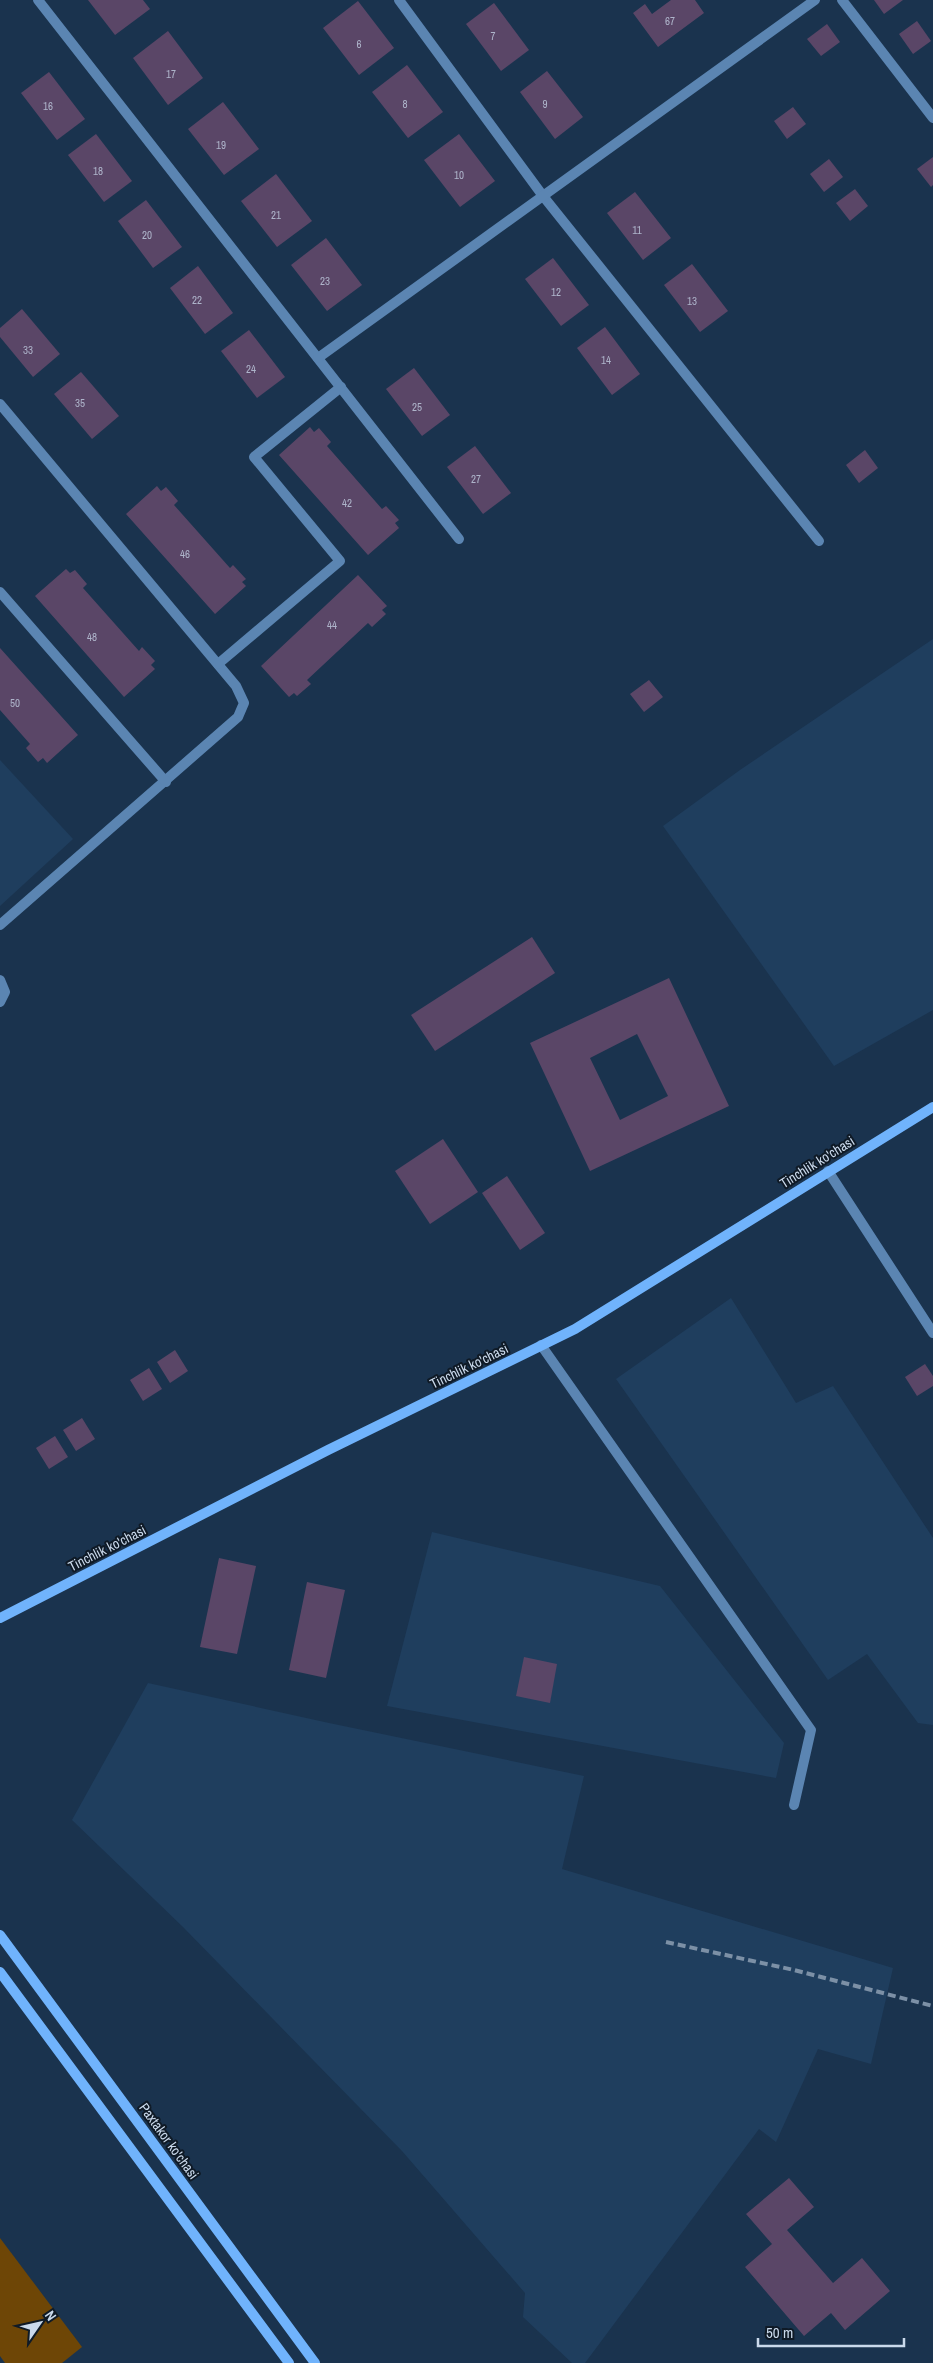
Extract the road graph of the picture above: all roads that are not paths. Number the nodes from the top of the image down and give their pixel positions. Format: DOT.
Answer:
graph roads {
  1 [pos="38,0"];
  2 [pos="399,0"];
  3 [pos="815,0"];
  4 [pos="842,0"];
  5 [pos="933,118"];
  6 [pos="543,196"];
  7 [pos="318,358"];
  8 [pos="341,387"];
  9 [pos="0,404"];
  10 [pos="459,539"];
  11 [pos="819,541"];
  12 [pos="0,592"];
  13 [pos="218,664"];
  14 [pos="166,782"];
  15 [pos="0,925"];
  16 [pos="0,980"];
  17 [pos="0,1002"];
  18 [pos="933,1107"];
  19 [pos="828,1171"];
  20 [pos="933,1332"];
  21 [pos="541,1345"];
  22 [pos="0,1618"];
  23 [pos="794,1805"];
  24 [pos="0,1935"];
  25 [pos="0,1972"];
  26 [pos="289,2363"];
  27 [pos="316,2363"];
  1 -- 7 [label="street"];
  2 -- 6 [label="street"];
  3 -- 6 [label="street"];
  4 -- 5 [label="street"];
  6 -- 7 [label="street"];
  6 -- 11 [label="street"];
  7 -- 8 [label="street"];
  8 -- 10 [label="street"];
  8 -- 13 [label="street"];
  9 -- 13 [label="street"];
  12 -- 14 [label="street"];
  13 -- 14 [label="street"];
  14 -- 15 [label="street"];
  16 -- 17 [label="street"];
  18 -- 19 [label="main road, Tinchlik ko'chasi"];
  19 -- 20 [label="street"];
  19 -- 21 [label="main road, Tinchlik ko'chasi"];
  21 -- 22 [label="main road, Tinchlik ko'chasi"];
  21 -- 23 [label="street"];
  24 -- 27 [label="main road, Paxtakor ko'chasi"];
  25 -- 26 [label="main road"];
}
